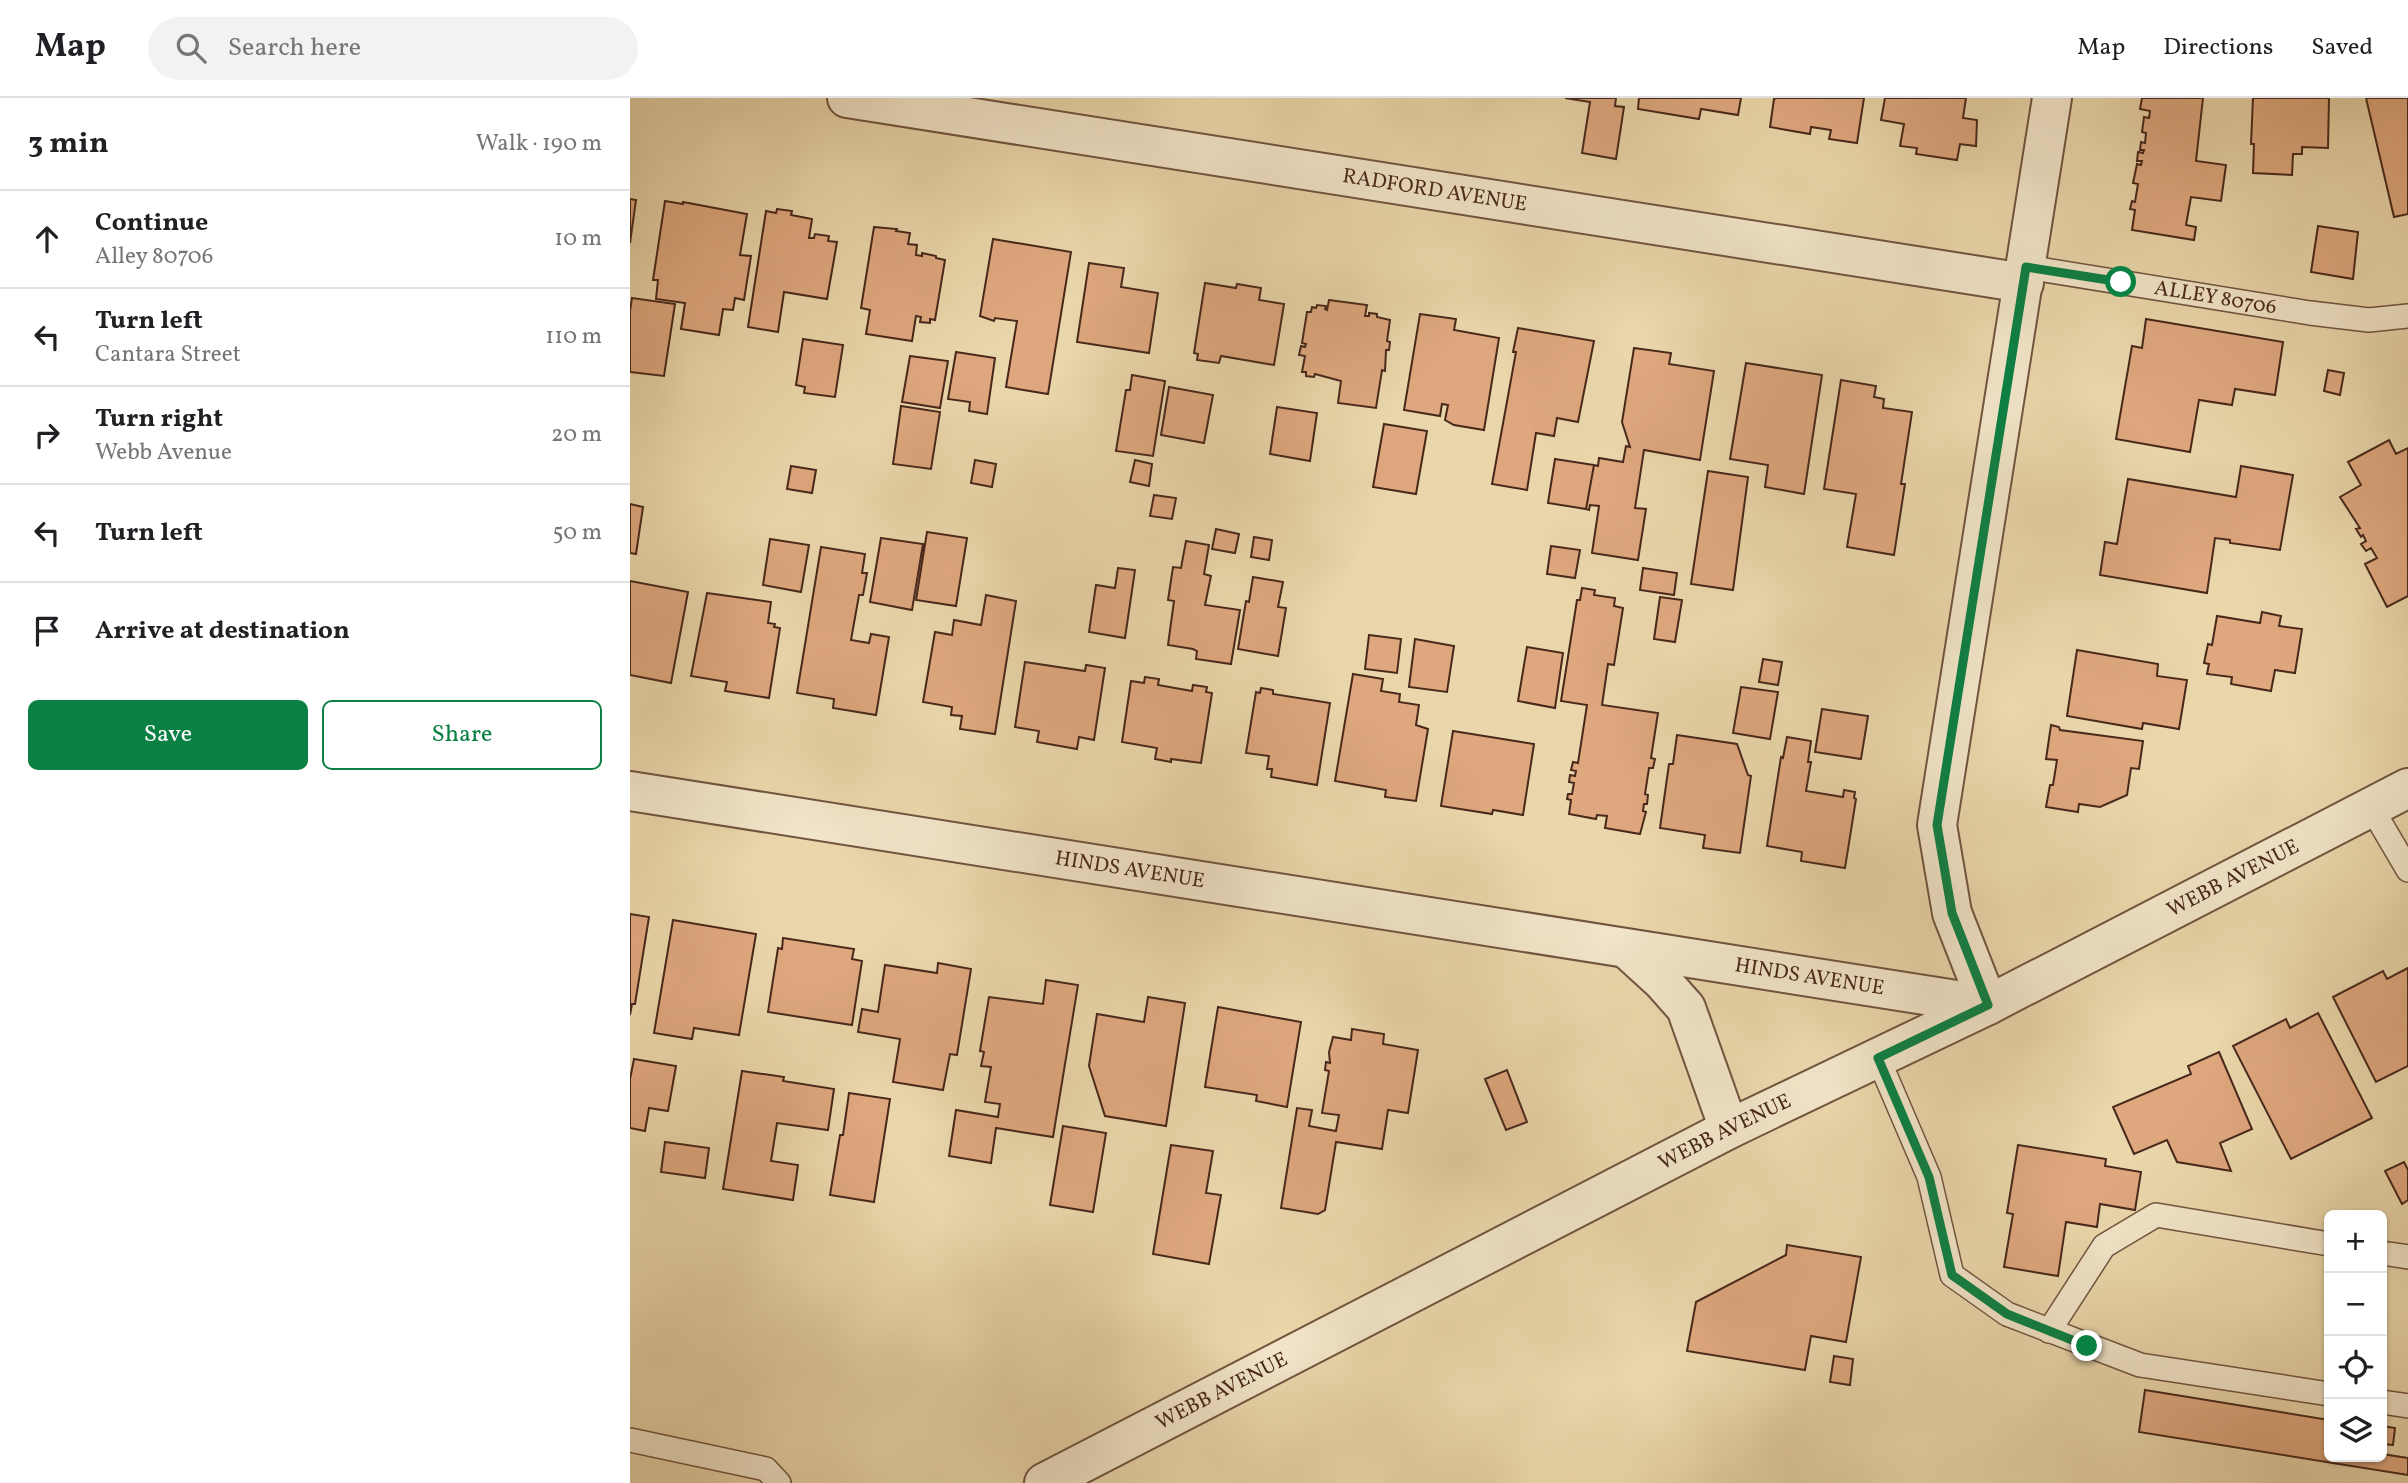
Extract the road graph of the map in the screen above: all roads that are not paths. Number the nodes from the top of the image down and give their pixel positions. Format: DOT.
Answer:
graph roads {
  1 [pos="847,98"];
  2 [pos="2052,98"];
  3 [pos="2025,275"];
  4 [pos="2408,316"];
  5 [pos="2408,788"];
  6 [pos="630,791"];
  7 [pos="2371,807"];
  8 [pos="2408,870"];
  9 [pos="1628,950"];
  10 [pos="1988,1005"];
  11 [pos="1878,1058"];
  12 [pos="1729,1129"];
  13 [pos="2324,1243"];
  14 [pos="2387,1254"];
  15 [pos="2408,1257"];
  16 [pos="2049,1331"];
  17 [pos="2324,1393"];
  18 [pos="2387,1403"];
  19 [pos="2408,1406"];
  20 [pos="630,1440"];
  21 [pos="1098,1469"];
  22 [pos="779,1483"];
  23 [pos="1044,1483"];
  1 -- 3 [label="street, RADFORD AVENUE"];
  2 -- 3 [label="street"];
  3 -- 4 [label="lane, ALLEY 80706"];
  3 -- 10 [label="street"];
  5 -- 7 [label="street, WEBB AVENUE"];
  6 -- 9 [label="street, HINDS AVENUE"];
  7 -- 8 [label="lane"];
  7 -- 10 [label="street, WEBB AVENUE"];
  9 -- 10 [label="street, HINDS AVENUE"];
  9 -- 12 [label="street"];
  10 -- 11 [label="street, WEBB AVENUE"];
  11 -- 12 [label="street, WEBB AVENUE"];
  11 -- 16 [label="lane"];
  12 -- 21 [label="street, WEBB AVENUE"];
  13 -- 16 [label="lane"];
  14 -- 15 [label="lane"];
  16 -- 17 [label="lane"];
  18 -- 19 [label="lane"];
  20 -- 22 [label="lane"];
  21 -- 23 [label="street, WEBB AVENUE"];
}
